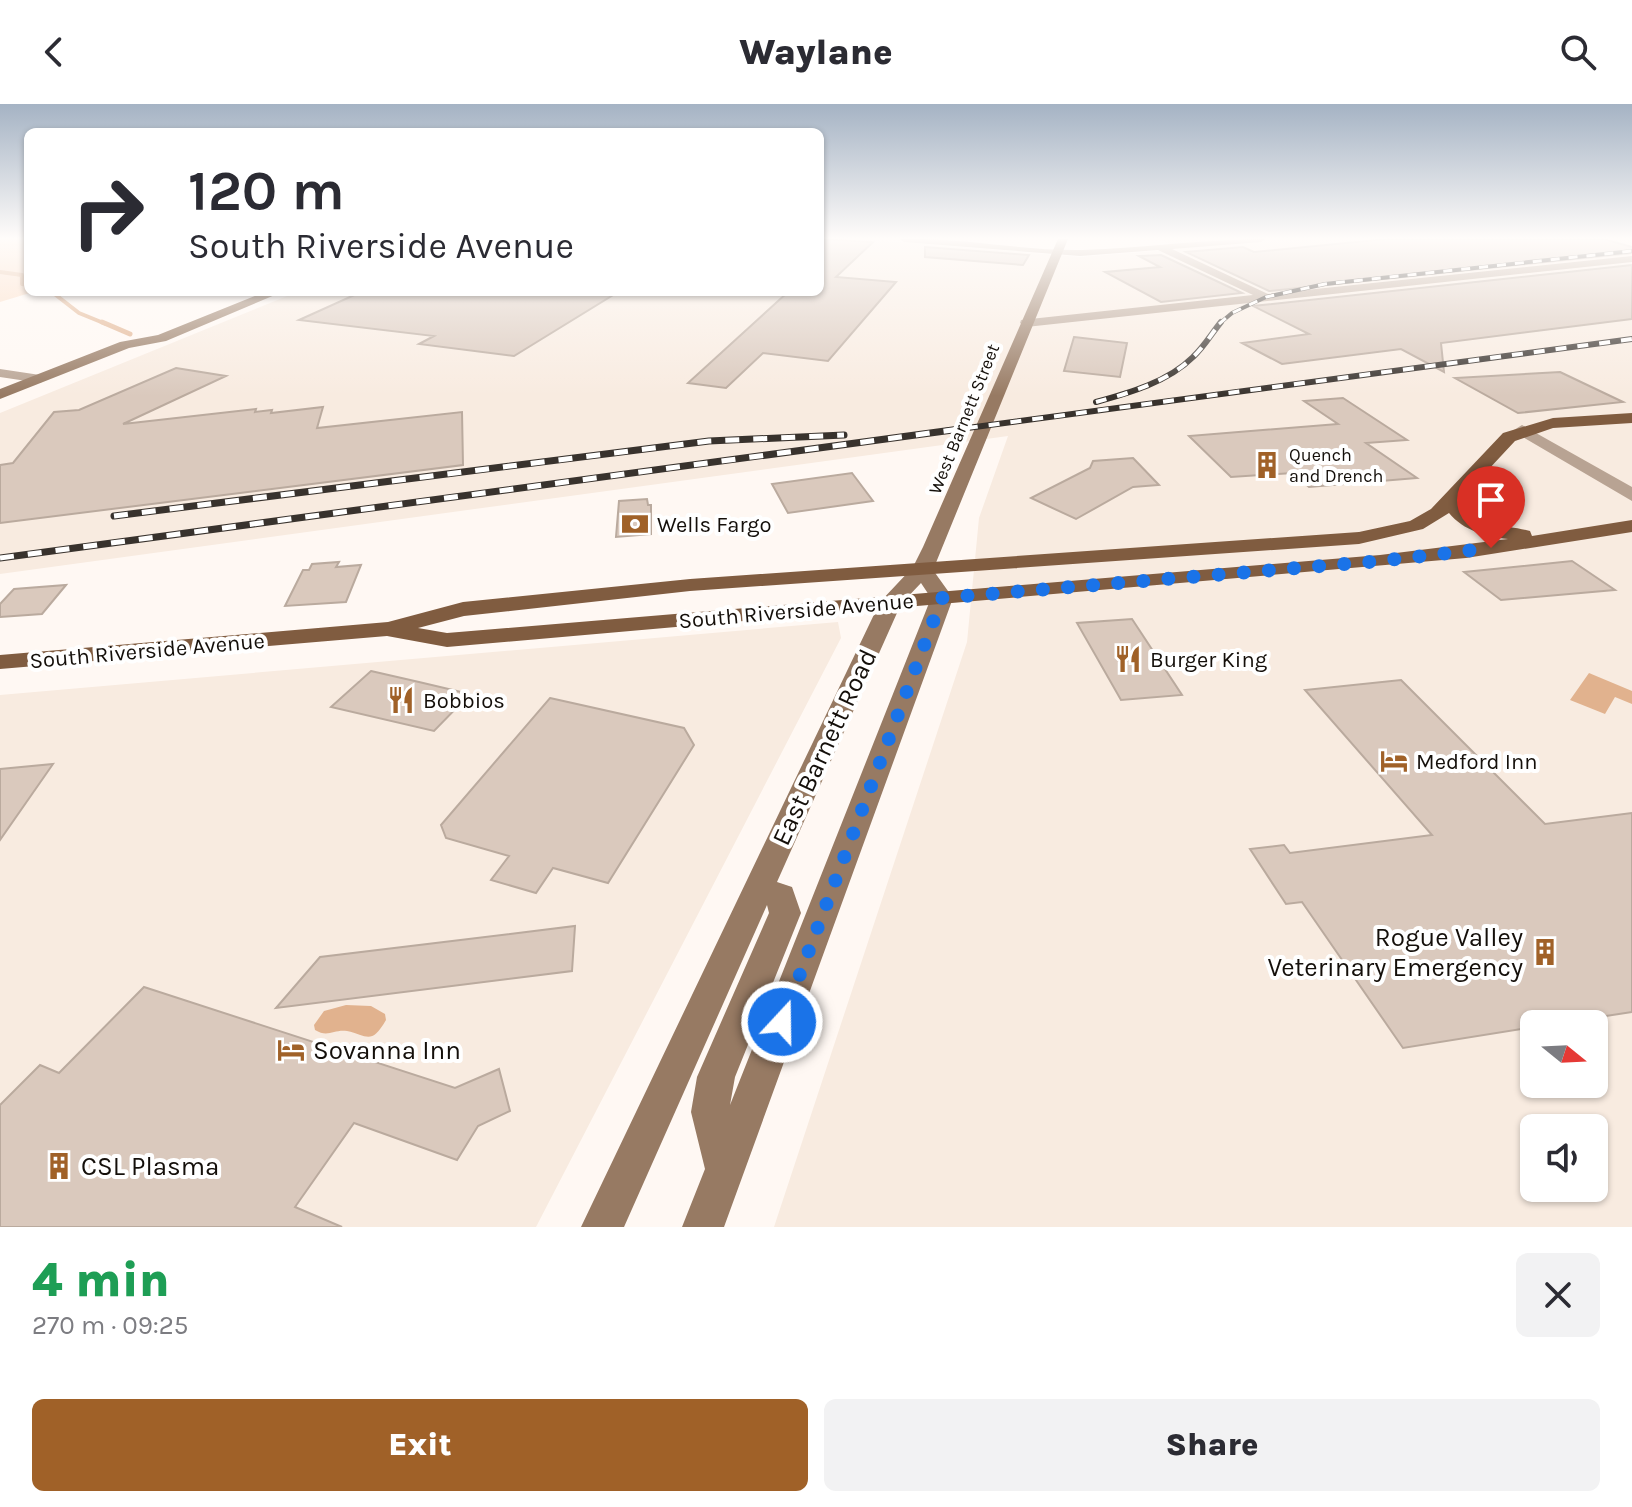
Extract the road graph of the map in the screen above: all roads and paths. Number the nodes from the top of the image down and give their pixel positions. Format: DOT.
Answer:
graph roads {
  1 [pos="1040,291"];
  2 [pos="1254,291"];
  3 [pos="1320,291"];
  4 [pos="266,296"];
  5 [pos="1266,297"];
  6 [pos="1026,323"];
  7 [pos="161,338"];
  8 [pos="0,373"];
  9 [pos="40,379"];
  10 [pos="0,394"];
  11 [pos="0,401"];
  12 [pos="0,408"];
  13 [pos="1632,418"];
  14 [pos="1522,430"];
  15 [pos="1632,495"];
  16 [pos="1451,500"];
  17 [pos="1632,526"];
  18 [pos="1566,536"];
  19 [pos="922,570"];
  20 [pos="690,585"];
  21 [pos="942,598"];
  22 [pos="891,602"];
  23 [pos="389,629"];
  24 [pos="535,633"];
  25 [pos="0,662"];
  26 [pos="758,890"];
  27 [pos="725,1170"];
  28 [pos="602,1227"];
  29 [pos="703,1227"];
  1 -- 6 [label="main road, West Barnett Street"];
  2 -- 5 [label="street"];
  3 -- 5 [label="street"];
  4 -- 7 [label="main road"];
  5 -- 6 [label="street"];
  6 -- 19 [label="main road, West Barnett Street"];
  7 -- 9 [label="main road"];
  7 -- 12 [label="main road"];
  8 -- 9 [label="street"];
  9 -- 10 [label="main road"];
  9 -- 11 [label="main road"];
  13 -- 14 [label="main road"];
  14 -- 15 [label="street"];
  14 -- 16 [label="main road, South Riverside Avenue"];
  16 -- 18 [label="main road"];
  16 -- 19 [label="main road, South Riverside Avenue"];
  17 -- 18 [label="main road, South Riverside Avenue"];
  18 -- 21 [label="main road, South Riverside Avenue"];
  19 -- 20 [label="main road, South Riverside Avenue"];
  19 -- 21 [label="main road"];
  19 -- 22 [label="main road, East Barnett Road"];
  20 -- 23 [label="main road, South Riverside Avenue"];
  20 -- 24 [label="main road"];
  21 -- 22 [label="main road, South Riverside Avenue"];
  21 -- 27 [label="main road"];
  22 -- 24 [label="main road, South Riverside Avenue"];
  22 -- 26 [label="main road, East Barnett Road"];
  23 -- 24 [label="main road, South Riverside Avenue"];
  23 -- 25 [label="main road, South Riverside Avenue"];
  26 -- 27 [label="main road"];
  26 -- 28 [label="main road, East Barnett Road"];
  27 -- 29 [label="main road"];
}
